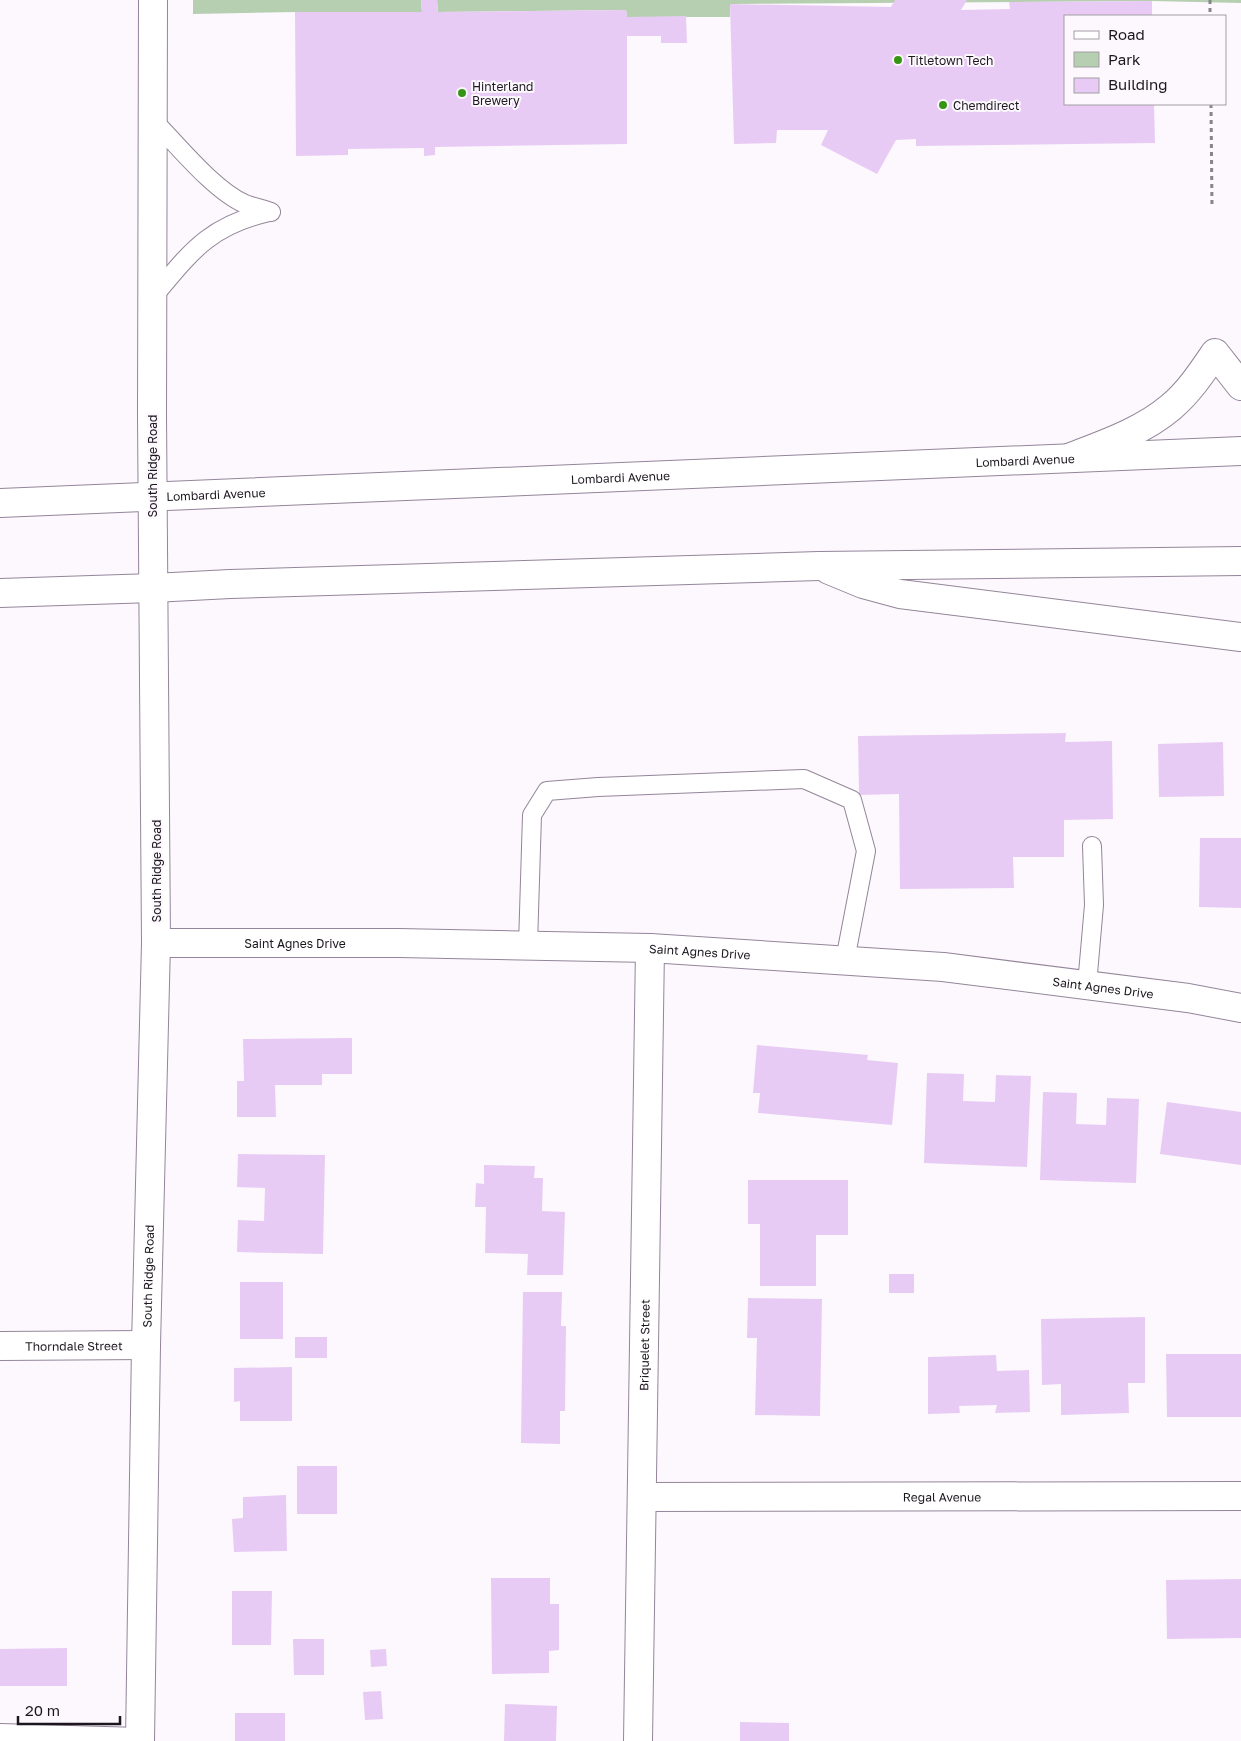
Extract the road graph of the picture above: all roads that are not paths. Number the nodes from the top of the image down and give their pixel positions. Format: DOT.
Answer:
graph roads {
  1 [pos="153,0"];
  2 [pos="151,118"];
  3 [pos="152,298"];
  4 [pos="1241,386"];
  5 [pos="1241,451"];
  6 [pos="1069,458"];
  7 [pos="152,497"];
  8 [pos="0,503"];
  9 [pos="1241,562"];
  10 [pos="819,566"];
  11 [pos="153,588"];
  12 [pos="0,593"];
  13 [pos="1241,637"];
  14 [pos="1092,846"];
  15 [pos="156,943"];
  16 [pos="528,945"];
  17 [pos="650,948"];
  18 [pos="845,960"];
  19 [pos="1087,985"];
  20 [pos="1241,1008"];
  21 [pos="146,1345"];
  22 [pos="0,1346"];
  23 [pos="642,1496"];
  24 [pos="1241,1496"];
  25 [pos="0,1733"];
  26 [pos="140,1739"];
  27 [pos="638,1741"];
  1 -- 2 [label="street, South Ridge Road"];
  2 -- 3 [label="street, South Ridge Road"];
  2 -- 3 [label="lane"];
  3 -- 7 [label="street, South Ridge Road"];
  4 -- 6 [label="street"];
  5 -- 6 [label="street, Lombardi Avenue"];
  6 -- 7 [label="street, Lombardi Avenue"];
  7 -- 8 [label="street, Lombardi Avenue"];
  7 -- 11 [label="street, South Ridge Road"];
  9 -- 10 [label="street"];
  10 -- 11 [label="street"];
  10 -- 13 [label="street"];
  11 -- 12 [label="street"];
  11 -- 15 [label="street, South Ridge Road"];
  14 -- 19 [label="lane"];
  15 -- 16 [label="street, Saint Agnes Drive"];
  15 -- 21 [label="street, South Ridge Road"];
  16 -- 17 [label="street, Saint Agnes Drive"];
  16 -- 18 [label="lane"];
  17 -- 18 [label="street, Saint Agnes Drive"];
  17 -- 23 [label="street, Briquelet Street"];
  18 -- 19 [label="street, Saint Agnes Drive"];
  19 -- 20 [label="street, Saint Agnes Drive"];
  21 -- 22 [label="street, Thorndale Street"];
  21 -- 26 [label="street, South Ridge Road"];
  23 -- 24 [label="street, Regal Avenue"];
  23 -- 27 [label="street, Briquelet Street"];
  25 -- 26 [label="lane"];
}
